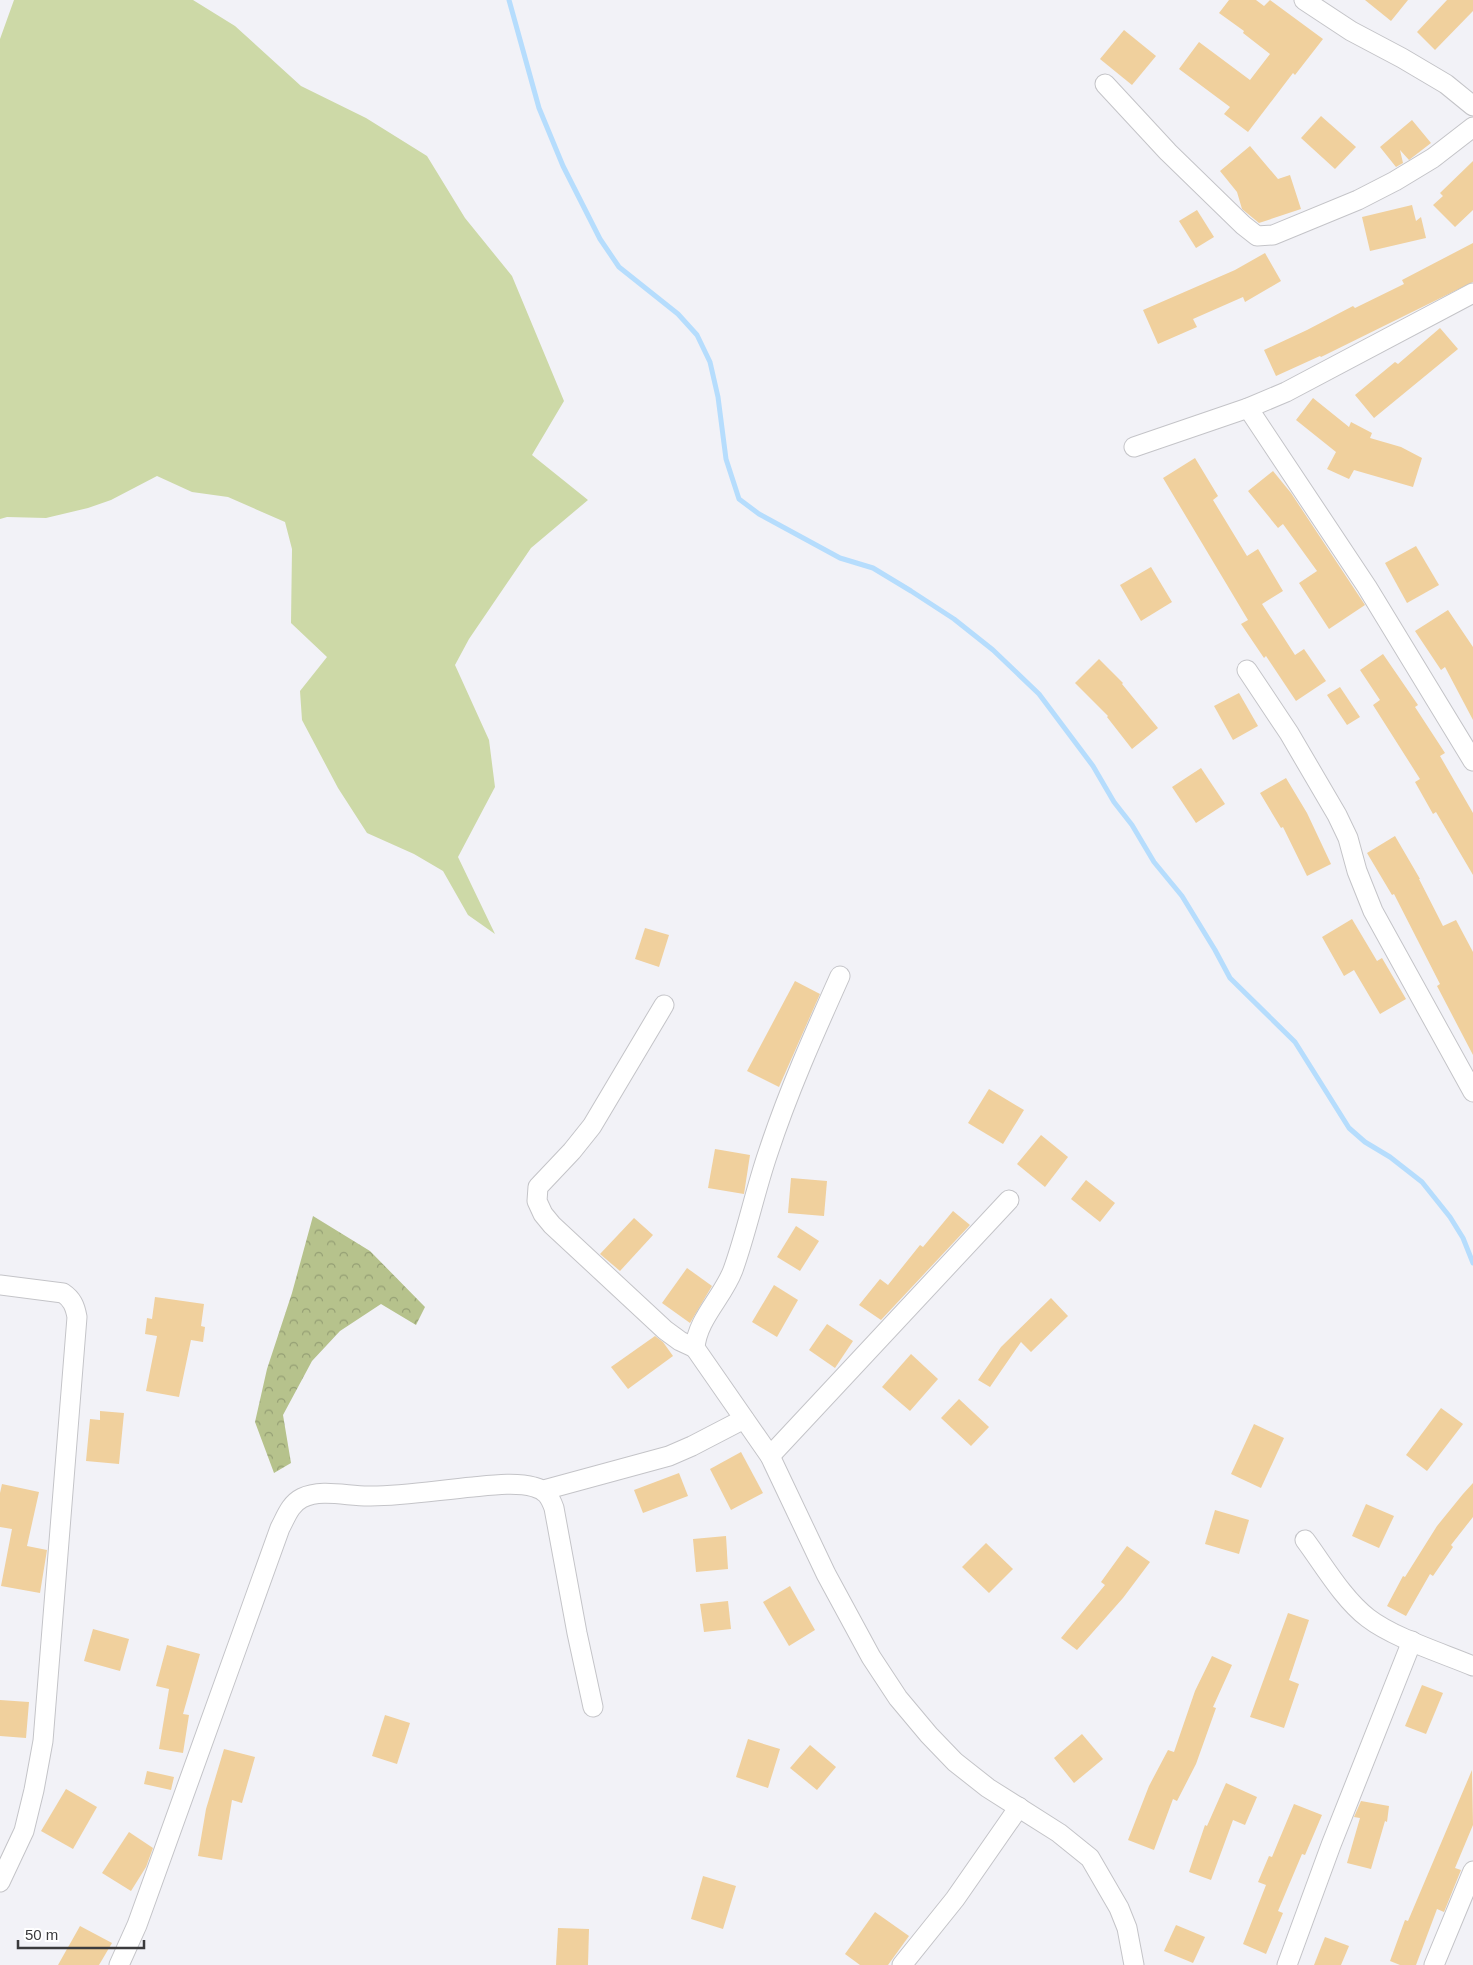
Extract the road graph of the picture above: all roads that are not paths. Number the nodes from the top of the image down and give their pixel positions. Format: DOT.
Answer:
graph roads {
  1 [pos="1304,0"];
  2 [pos="1105,84"];
  3 [pos="1473,106"];
  4 [pos="1473,127"];
  5 [pos="1473,293"];
  6 [pos="1248,408"];
  7 [pos="1134,447"];
  8 [pos="1247,670"];
  9 [pos="1473,761"];
  10 [pos="840,976"];
  11 [pos="664,1005"];
  12 [pos="1473,1092"];
  13 [pos="1009,1200"];
  14 [pos="0,1285"];
  15 [pos="695,1348"];
  16 [pos="744,1419"];
  17 [pos="770,1456"];
  18 [pos="544,1490"];
  19 [pos="1305,1540"];
  20 [pos="1412,1641"];
  21 [pos="1473,1666"];
  22 [pos="593,1707"];
  23 [pos="1019,1807"];
  24 [pos="1473,1871"];
  25 [pos="0,1882"];
  26 [pos="118,1965"];
  27 [pos="902,1965"];
  28 [pos="1134,1965"];
  29 [pos="1287,1965"];
  30 [pos="1434,1965"];
  1 -- 3 [label="street"];
  2 -- 4 [label="street"];
  5 -- 6 [label="street"];
  6 -- 7 [label="street"];
  6 -- 9 [label="street"];
  8 -- 12 [label="street"];
  10 -- 15 [label="street"];
  11 -- 15 [label="street"];
  13 -- 17 [label="street"];
  14 -- 25 [label="street"];
  15 -- 16 [label="street"];
  16 -- 17 [label="street"];
  16 -- 18 [label="street"];
  17 -- 23 [label="street"];
  18 -- 22 [label="street"];
  18 -- 26 [label="street"];
  19 -- 20 [label="street"];
  20 -- 21 [label="street"];
  20 -- 29 [label="street"];
  23 -- 27 [label="street"];
  23 -- 28 [label="street"];
  24 -- 30 [label="street"];
}
